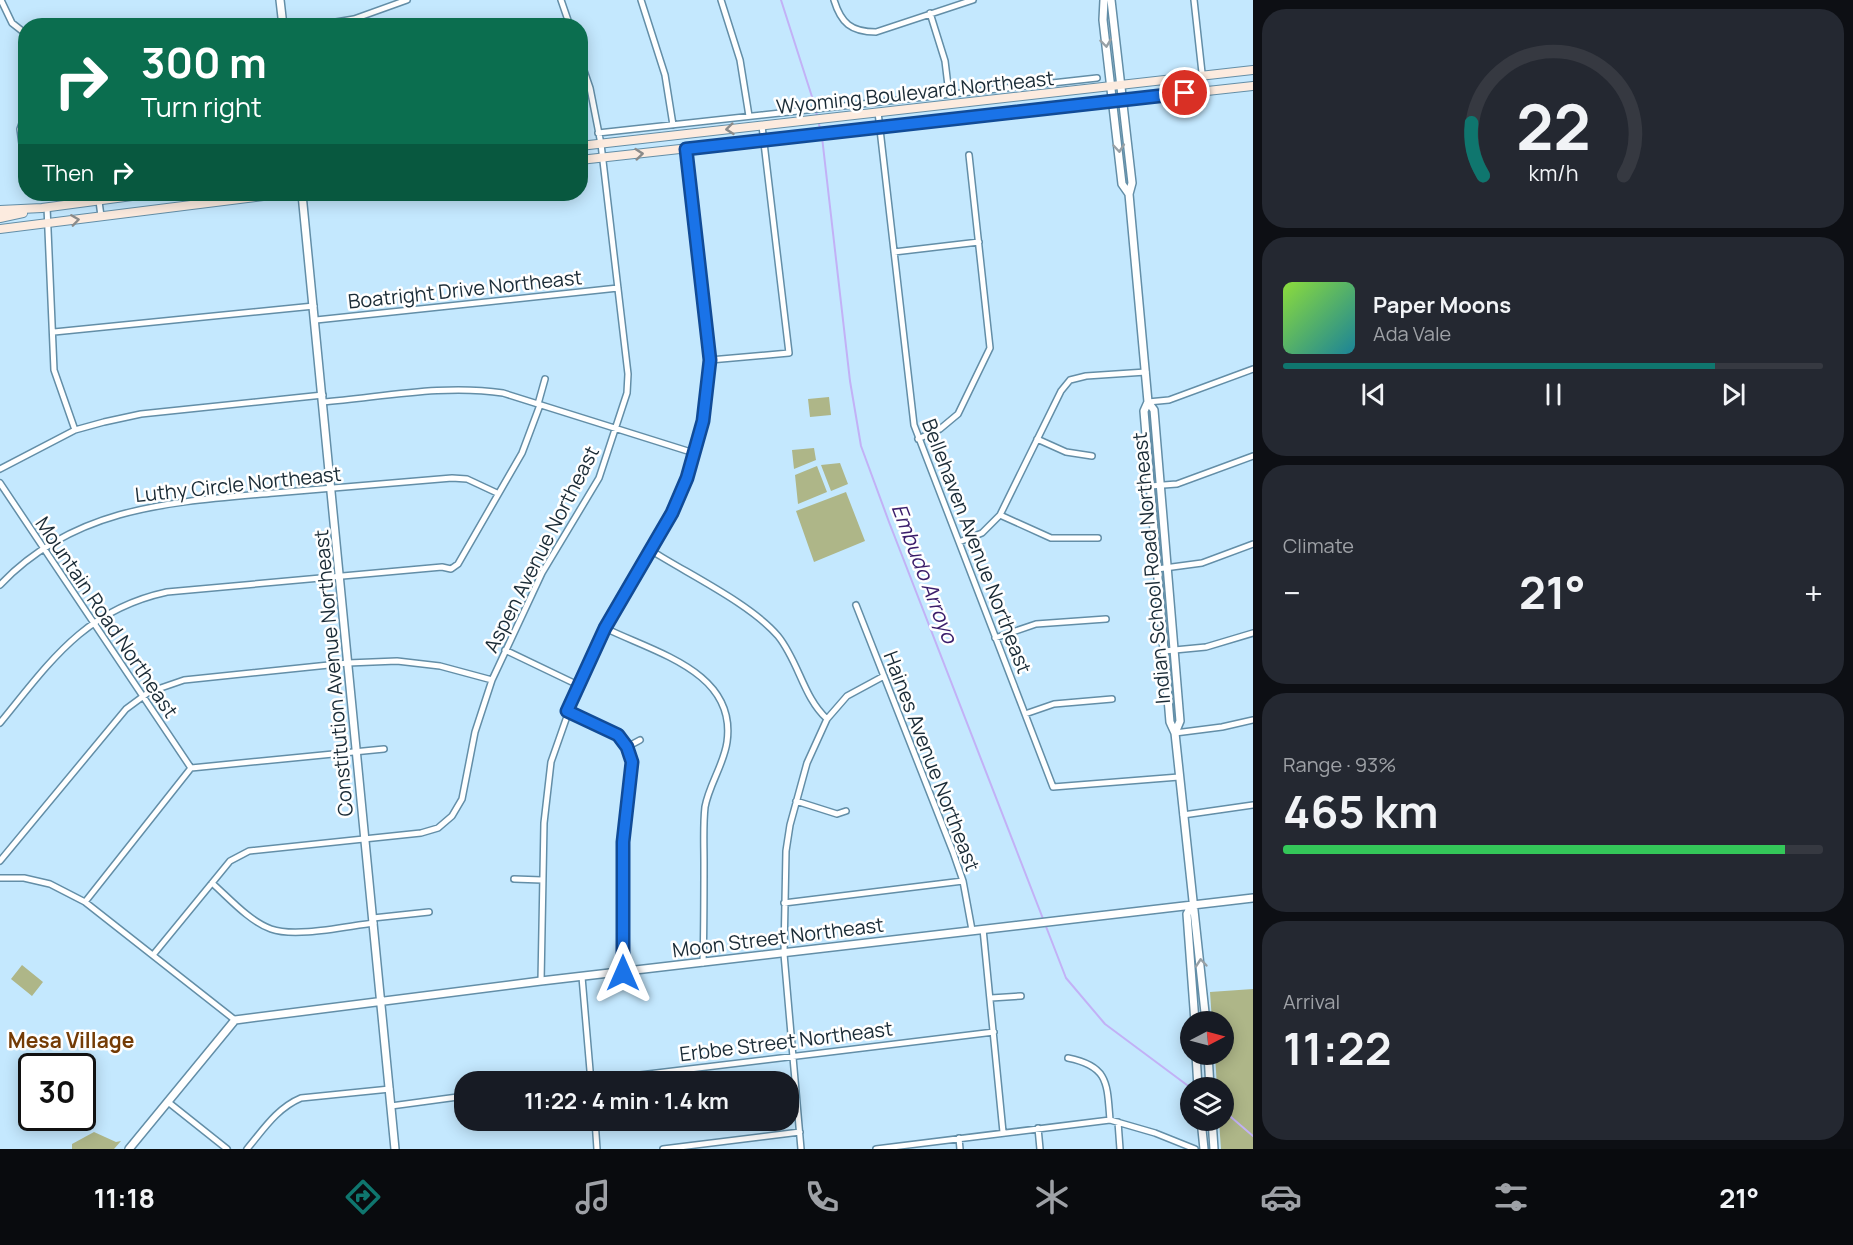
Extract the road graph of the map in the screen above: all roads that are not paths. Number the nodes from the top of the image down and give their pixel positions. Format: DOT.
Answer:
graph roads {
  1 [pos="1,0"];
  2 [pos="280,0"];
  3 [pos="407,0"];
  4 [pos="561,0"];
  5 [pos="641,0"];
  6 [pos="721,0"];
  7 [pos="834,0"];
  8 [pos="973,0"];
  9 [pos="1104,0"];
  10 [pos="1112,0"];
  11 [pos="1194,0"];
  12 [pos="400,1"];
  13 [pos="930,13"];
  14 [pos="282,18"];
  15 [pos="357,18"];
  16 [pos="567,18"];
  17 [pos="18,28"];
  18 [pos="1253,70"];
  19 [pos="1202,75"];
  20 [pos="1097,78"];
  21 [pos="588,82"];
  22 [pos="1112,86"];
  23 [pos="1122,86"];
  24 [pos="1253,86"];
  25 [pos="1204,91"];
  26 [pos="949,94"];
  27 [pos="1124,99"];
  28 [pos="1114,100"];
  29 [pos="878,112"];
  30 [pos="749,116"];
  31 [pos="673,125"];
  32 [pos="762,126"];
  33 [pos="880,127"];
  34 [pos="598,133"];
  35 [pos="764,141"];
  36 [pos="601,144"];
  37 [pos="588,145"];
  38 [pos="686,149"];
  39 [pos="969,155"];
  40 [pos="603,158"];
  41 [pos="588,159"];
  42 [pos="1129,194"];
  43 [pos="74,201"];
  44 [pos="100,201"];
  45 [pos="222,201"];
  46 [pos="303,201"];
  47 [pos="45,207"];
  48 [pos="0,210"];
  49 [pos="101,216"];
  50 [pos="0,218"];
  51 [pos="49,223"];
  52 [pos="0,230"];
  53 [pos="979,242"];
  54 [pos="894,252"];
  55 [pos="618,288"];
  56 [pos="314,306"];
  57 [pos="316,320"];
  58 [pos="54,332"];
  59 [pos="710,360"];
  60 [pos="1253,369"];
  61 [pos="1146,372"];
  62 [pos="545,379"];
  63 [pos="323,398"];
  64 [pos="1148,402"];
  65 [pos="539,405"];
  66 [pos="616,429"];
  67 [pos="75,430"];
  68 [pos="918,439"];
  69 [pos="1037,439"];
  70 [pos="694,453"];
  71 [pos="1092,456"];
  72 [pos="1253,456"];
  73 [pos="0,469"];
  74 [pos="0,483"];
  75 [pos="1150,486"];
  76 [pos="1161,486"];
  77 [pos="332,488"];
  78 [pos="497,493"];
  79 [pos="1000,515"];
  80 [pos="1098,538"];
  81 [pos="959,542"];
  82 [pos="1253,544"];
  83 [pos="44,550"];
  84 [pos="652,551"];
  85 [pos="1167,567"];
  86 [pos="1157,568"];
  87 [pos="340,575"];
  88 [pos="0,585"];
  89 [pos="856,605"];
  90 [pos="1106,619"];
  91 [pos="92,623"];
  92 [pos="605,628"];
  93 [pos="1253,633"];
  94 [pos="995,638"];
  95 [pos="505,650"];
  96 [pos="1174,650"];
  97 [pos="1164,651"];
  98 [pos="348,663"];
  99 [pos="884,676"];
  100 [pos="492,680"];
  101 [pos="578,685"];
  102 [pos="141,696"];
  103 [pos="1112,699"];
  104 [pos="567,711"];
  105 [pos="1025,714"];
  106 [pos="827,719"];
  107 [pos="1253,720"];
  108 [pos="0,723"];
  109 [pos="1175,732"];
  110 [pos="640,740"];
  111 [pos="627,747"];
  112 [pos="384,749"];
  113 [pos="357,751"];
  114 [pos="191,768"];
  115 [pos="1179,777"];
  116 [pos="796,801"];
  117 [pos="1253,805"];
  118 [pos="846,811"];
  119 [pos="1183,815"];
  120 [pos="366,839"];
  121 [pos="0,861"];
  122 [pos="0,878"];
  123 [pos="514,879"];
  124 [pos="542,880"];
  125 [pos="963,881"];
  126 [pos="212,883"];
  127 [pos="1253,898"];
  128 [pos="85,902"];
  129 [pos="784,903"];
  130 [pos="1191,905"];
  131 [pos="429,912"];
  132 [pos="374,920"];
  133 [pos="983,929"];
  134 [pos="972,930"];
  135 [pos="784,954"];
  136 [pos="153,955"];
  137 [pos="704,963"];
  138 [pos="623,973"];
  139 [pos="582,977"];
  140 [pos="541,981"];
  141 [pos="1021,996"];
  142 [pos="991,998"];
  143 [pos="381,1002"];
  144 [pos="1194,1011"];
  145 [pos="1205,1011"];
  146 [pos="235,1020"];
  147 [pos="994,1032"];
  148 [pos="794,1055"];
  149 [pos="1068,1059"];
  150 [pos="590,1071"];
  151 [pos="669,1071"];
  152 [pos="390,1089"];
  153 [pos="454,1097"];
  154 [pos="168,1102"];
  155 [pos="391,1106"];
  156 [pos="1110,1120"];
  157 [pos="1118,1122"];
  158 [pos="1038,1128"];
  159 [pos="596,1131"];
  160 [pos="1202,1131"];
  161 [pos="1213,1131"];
  162 [pos="800,1132"];
  163 [pos="1003,1132"];
  164 [pos="959,1138"];
  165 [pos="129,1149"];
  166 [pos="227,1149"];
  167 [pos="247,1149"];
  168 [pos="395,1149"];
  169 [pos="597,1149"];
  170 [pos="663,1149"];
  171 [pos="801,1149"];
  172 [pos="880,1149"];
  173 [pos="960,1149"];
  174 [pos="1040,1149"];
  175 [pos="1120,1149"];
  176 [pos="1195,1149"];
  177 [pos="1204,1149"];
  178 [pos="1214,1149"];
  1 -- 17 [label="street"];
  2 -- 14 [label="street"];
  3 -- 12 [label="street"];
  4 -- 16 [label="street"];
  5 -- 31 [label="street"];
  6 -- 30 [label="street"];
  7 -- 13 [label="street"];
  8 -- 13 [label="street"];
  9 -- 22 [label="street, Indian School Road Northeast, one-way"];
  10 -- 23 [label="street, Indian School Road Northeast"];
  11 -- 19 [label="street"];
  12 -- 15 [label="street"];
  13 -- 26 [label="street"];
  18 -- 19 [label="main road, Wyoming Boulevard Northeast"];
  19 -- 23 [label="main road, Wyoming Boulevard Northeast"];
  19 -- 25 [label="street"];
  20 -- 26 [label="street"];
  21 -- 34 [label="street, Aspen Avenue Northeast"];
  22 -- 23 [label="main road, Wyoming Boulevard Northeast"];
  22 -- 28 [label="street, Indian School Road Northeast"];
  22 -- 29 [label="main road, Wyoming Boulevard Northeast"];
  23 -- 27 [label="street, Indian School Road Northeast"];
  24 -- 25 [label="main road, Wyoming Boulevard Northeast"];
  25 -- 27 [label="main road, Wyoming Boulevard Northeast"];
  26 -- 30 [label="street"];
  27 -- 28 [label="main road, Wyoming Boulevard Northeast"];
  27 -- 42 [label="street, Indian School Road Northeast"];
  28 -- 33 [label="main road, Wyoming Boulevard Northeast"];
  28 -- 42 [label="street, Indian School Road Northeast, one-way"];
  29 -- 32 [label="main road, Wyoming Boulevard Northeast"];
  29 -- 33 [label="street, Bellehaven Avenue Northeast"];
  30 -- 31 [label="street"];
  31 -- 34 [label="street"];
  32 -- 35 [label="street"];
  32 -- 36 [label="main road, Wyoming Boulevard Northeast, one-way"];
  33 -- 35 [label="main road, Wyoming Boulevard Northeast"];
  33 -- 54 [label="street, Bellehaven Avenue Northeast"];
  34 -- 36 [label="street, Aspen Avenue Northeast"];
  35 -- 38 [label="main road, Wyoming Boulevard Northeast"];
  35 -- 59 [label="street"];
  36 -- 37 [label="main road, Wyoming Boulevard Northeast"];
  36 -- 40 [label="street, Aspen Avenue Northeast"];
  40 -- 38 [label="main road, Wyoming Boulevard Northeast, one-way"];
  38 -- 59 [label="street"];
  39 -- 53 [label="street"];
  40 -- 41 [label="main road, Wyoming Boulevard Northeast"];
  40 -- 55 [label="street, Aspen Avenue Northeast"];
  42 -- 61 [label="street, Indian School Road Northeast"];
  43 -- 47 [label="main road"];
  44 -- 49 [label="street"];
  45 -- 49 [label="main road"];
  46 -- 56 [label="street, Constitution Avenue Northeast"];
  47 -- 48 [label="main road"];
  47 -- 50 [label="main road"];
  47 -- 51 [label="street"];
  51 -- 49 [label="main road, one-way"];
  51 -- 52 [label="main road"];
  51 -- 58 [label="street"];
  53 -- 54 [label="street"];
  53 -- 68 [label="street"];
  54 -- 68 [label="street, Bellehaven Avenue Northeast"];
  55 -- 57 [label="street, Boatright Drive Northeast"];
  55 -- 66 [label="street, Aspen Avenue Northeast"];
  56 -- 57 [label="street, Constitution Avenue Northeast"];
  56 -- 58 [label="street"];
  57 -- 63 [label="street, Constitution Avenue Northeast"];
  58 -- 67 [label="street"];
  59 -- 70 [label="street"];
  60 -- 64 [label="street"];
  61 -- 64 [label="street, Indian School Road Northeast"];
  61 -- 69 [label="street"];
  62 -- 65 [label="street"];
  63 -- 65 [label="street"];
  63 -- 67 [label="street"];
  63 -- 77 [label="street, Constitution Avenue Northeast"];
  64 -- 75 [label="street, Indian School Road Northeast"];
  64 -- 76 [label="street, Indian School Road Northeast"];
  65 -- 66 [label="street"];
  65 -- 78 [label="street"];
  66 -- 70 [label="street"];
  66 -- 95 [label="street, Aspen Avenue Northeast"];
  67 -- 73 [label="street"];
  68 -- 81 [label="street, Bellehaven Avenue Northeast"];
  69 -- 71 [label="street"];
  69 -- 79 [label="street"];
  70 -- 84 [label="street"];
  72 -- 76 [label="street"];
  74 -- 83 [label="street, Mountain Road Northeast"];
  75 -- 76 [label="street"];
  75 -- 86 [label="street, Indian School Road Northeast"];
  76 -- 85 [label="street, Indian School Road Northeast"];
  77 -- 78 [label="street, Luthy Circle Northeast"];
  77 -- 83 [label="street, Luthy Circle Northeast"];
  77 -- 87 [label="street, Constitution Avenue Northeast"];
  78 -- 87 [label="street"];
  79 -- 80 [label="street"];
  79 -- 81 [label="street"];
  81 -- 94 [label="street, Bellehaven Avenue Northeast"];
  82 -- 85 [label="street"];
  83 -- 88 [label="street, Luthy Circle Northeast"];
  83 -- 91 [label="street, Mountain Road Northeast"];
  84 -- 92 [label="street"];
  84 -- 106 [label="street"];
  85 -- 86 [label="street"];
  85 -- 96 [label="street, Indian School Road Northeast"];
  86 -- 97 [label="street, Indian School Road Northeast"];
  87 -- 91 [label="street"];
  87 -- 98 [label="street, Constitution Avenue Northeast"];
  89 -- 99 [label="street, Haines Avenue Northeast"];
  90 -- 94 [label="street"];
  91 -- 102 [label="street, Mountain Road Northeast"];
  91 -- 108 [label="street"];
  92 -- 101 [label="street"];
  92 -- 137 [label="street"];
  93 -- 96 [label="street"];
  94 -- 105 [label="street, Bellehaven Avenue Northeast"];
  95 -- 100 [label="street, Aspen Avenue Northeast"];
  95 -- 101 [label="street"];
  96 -- 97 [label="street"];
  96 -- 109 [label="street, Indian School Road Northeast"];
  97 -- 109 [label="street, Indian School Road Northeast"];
  98 -- 100 [label="street"];
  98 -- 102 [label="street"];
  98 -- 113 [label="street, Constitution Avenue Northeast"];
  99 -- 106 [label="street"];
  99 -- 125 [label="street, Haines Avenue Northeast"];
  100 -- 120 [label="street, Aspen Avenue Northeast"];
  101 -- 104 [label="street"];
  102 -- 114 [label="street, Mountain Road Northeast"];
  102 -- 121 [label="street"];
  103 -- 105 [label="street"];
  104 -- 111 [label="street"];
  104 -- 124 [label="street"];
  105 -- 115 [label="street, Bellehaven Avenue Northeast"];
  106 -- 116 [label="street"];
  107 -- 109 [label="street"];
  109 -- 115 [label="street, Indian School Road Northeast"];
  110 -- 111 [label="street"];
  111 -- 138 [label="street"];
  112 -- 113 [label="street"];
  113 -- 114 [label="street"];
  113 -- 120 [label="street, Constitution Avenue Northeast"];
  114 -- 128 [label="street"];
  115 -- 119 [label="street, Indian School Road Northeast"];
  116 -- 118 [label="street"];
  116 -- 129 [label="street"];
  117 -- 119 [label="street"];
  119 -- 130 [label="street, Indian School Road Northeast"];
  120 -- 126 [label="street, Aspen Avenue Northeast"];
  120 -- 132 [label="street, Constitution Avenue Northeast"];
  122 -- 128 [label="street"];
  123 -- 124 [label="street"];
  124 -- 140 [label="street"];
  125 -- 129 [label="street"];
  125 -- 134 [label="street, Haines Avenue Northeast"];
  126 -- 132 [label="street"];
  126 -- 136 [label="street, Aspen Avenue Northeast"];
  127 -- 130 [label="street, Moon Street Northeast"];
  128 -- 136 [label="street"];
  129 -- 135 [label="street"];
  130 -- 133 [label="street, Moon Street Northeast"];
  130 -- 144 [label="street, Indian School Road Northeast"];
  145 -- 130 [label="street, Indian School Road Northeast, one-way"];
  131 -- 132 [label="street"];
  132 -- 143 [label="street, Constitution Avenue Northeast"];
  133 -- 134 [label="street, Moon Street Northeast"];
  133 -- 142 [label="street"];
  134 -- 135 [label="street, Moon Street Northeast"];
  135 -- 137 [label="street, Moon Street Northeast"];
  135 -- 148 [label="street"];
  136 -- 146 [label="street"];
  137 -- 138 [label="street, Moon Street Northeast"];
  138 -- 139 [label="street, Moon Street Northeast"];
  139 -- 140 [label="street, Moon Street Northeast"];
  139 -- 150 [label="street"];
  140 -- 143 [label="street, Moon Street Northeast"];
  141 -- 142 [label="street"];
  142 -- 147 [label="street"];
  143 -- 146 [label="street, Moon Street Northeast"];
  143 -- 152 [label="street, Constitution Avenue Northeast"];
  146 -- 154 [label="street"];
  147 -- 148 [label="street, Erbbe Street Northeast"];
  147 -- 163 [label="street"];
  148 -- 151 [label="street, Erbbe Street Northeast"];
  148 -- 162 [label="street"];
  149 -- 156 [label="street"];
  152 -- 155 [label="street, Constitution Avenue Northeast"];
  152 -- 167 [label="street"];
  153 -- 155 [label="street"];
  154 -- 165 [label="street"];
  154 -- 166 [label="street"];
  155 -- 168 [label="street, Constitution Avenue Northeast"];
  156 -- 157 [label="street"];
  156 -- 158 [label="street"];
  157 -- 175 [label="street"];
  157 -- 176 [label="street"];
  158 -- 163 [label="street"];
  158 -- 174 [label="street"];
  159 -- 169 [label="street"];
  160 -- 177 [label="street"];
  161 -- 178 [label="street"];
  162 -- 170 [label="street"];
  162 -- 171 [label="street"];
  163 -- 164 [label="street"];
  164 -- 172 [label="street"];
  164 -- 173 [label="street"];
}
